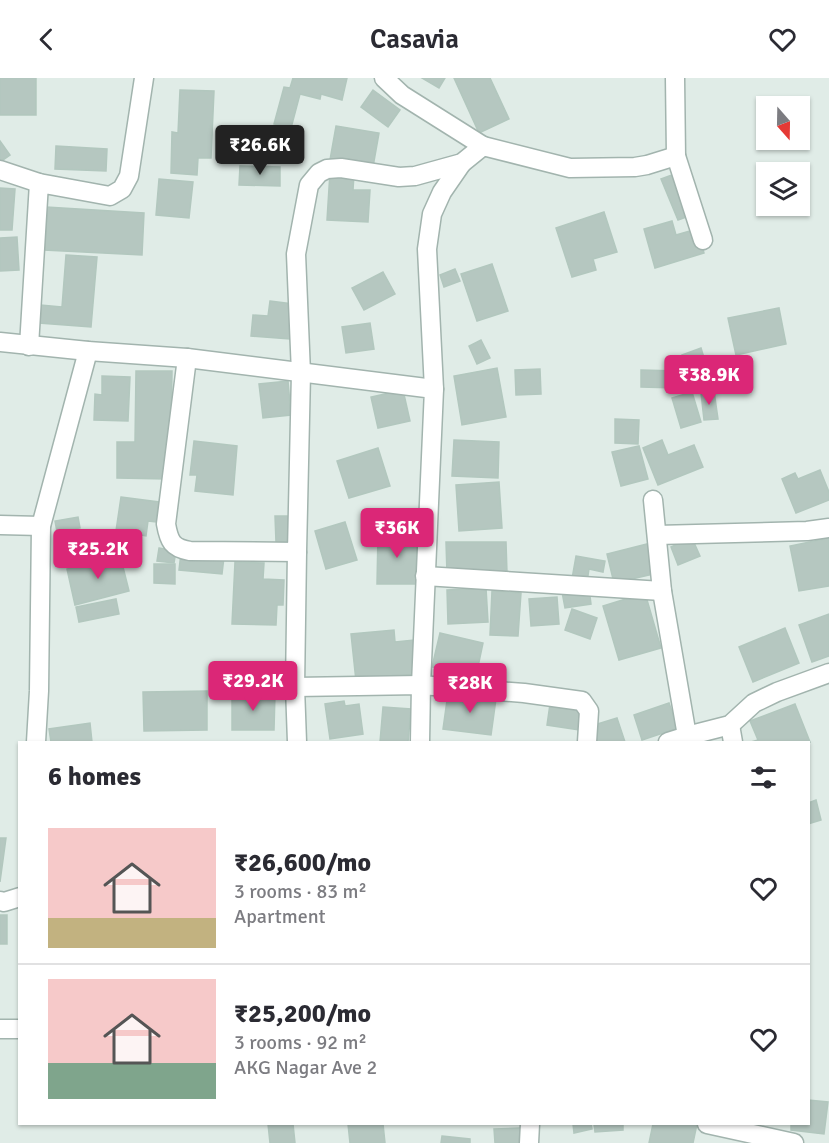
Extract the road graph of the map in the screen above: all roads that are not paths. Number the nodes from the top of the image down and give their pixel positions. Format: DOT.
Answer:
graph roads {
  1 [pos="144,78"];
  2 [pos="384,78"];
  3 [pos="675,78"];
  4 [pos="483,146"];
  5 [pos="676,156"];
  6 [pos="462,163"];
  7 [pos="0,170"];
  8 [pos="39,183"];
  9 [pos="703,240"];
  10 [pos="0,342"];
  11 [pos="29,346"];
  12 [pos="88,351"];
  13 [pos="187,358"];
  14 [pos="301,373"];
  15 [pos="434,389"];
  16 [pos="653,500"];
  17 [pos="0,525"];
  18 [pos="41,526"];
  19 [pos="829,528"];
  20 [pos="657,535"];
  21 [pos="297,552"];
  22 [pos="425,576"];
  23 [pos="662,591"];
  24 [pos="829,673"];
  25 [pos="421,685"];
  26 [pos="295,687"];
  27 [pos="731,734"];
  28 [pos="687,736"];
  29 [pos="36,741"];
  30 [pos="297,741"];
  31 [pos="420,741"];
  32 [pos="587,741"];
  33 [pos="671,741"];
  34 [pos="18,898"];
  35 [pos="0,901"];
  36 [pos="0,1029"];
  37 [pos="18,1029"];
  38 [pos="530,1125"];
  39 [pos="712,1125"];
  40 [pos="529,1143"];
  41 [pos="794,1143"];
  1 -- 8 [label="street"];
  2 -- 4 [label="street"];
  3 -- 5 [label="street"];
  4 -- 5 [label="street"];
  4 -- 6 [label="street"];
  5 -- 9 [label="street"];
  6 -- 14 [label="street"];
  6 -- 15 [label="street"];
  7 -- 8 [label="street"];
  8 -- 11 [label="street"];
  10 -- 11 [label="street"];
  11 -- 12 [label="street"];
  12 -- 13 [label="street"];
  12 -- 18 [label="street"];
  13 -- 14 [label="street"];
  13 -- 21 [label="street"];
  14 -- 15 [label="street"];
  14 -- 21 [label="street"];
  15 -- 22 [label="street"];
  16 -- 20 [label="street"];
  17 -- 18 [label="street"];
  18 -- 29 [label="street"];
  19 -- 20 [label="street"];
  20 -- 23 [label="street"];
  21 -- 26 [label="street"];
  22 -- 23 [label="street"];
  22 -- 25 [label="street"];
  23 -- 28 [label="street"];
  24 -- 27 [label="street"];
  25 -- 26 [label="street"];
  25 -- 31 [label="street"];
  25 -- 32 [label="street"];
  26 -- 30 [label="street"];
  27 -- 28 [label="street"];
  28 -- 33 [label="street"];
  34 -- 35 [label="street"];
  36 -- 37 [label="street"];
  38 -- 40 [label="street"];
  39 -- 41 [label="street"];
}
